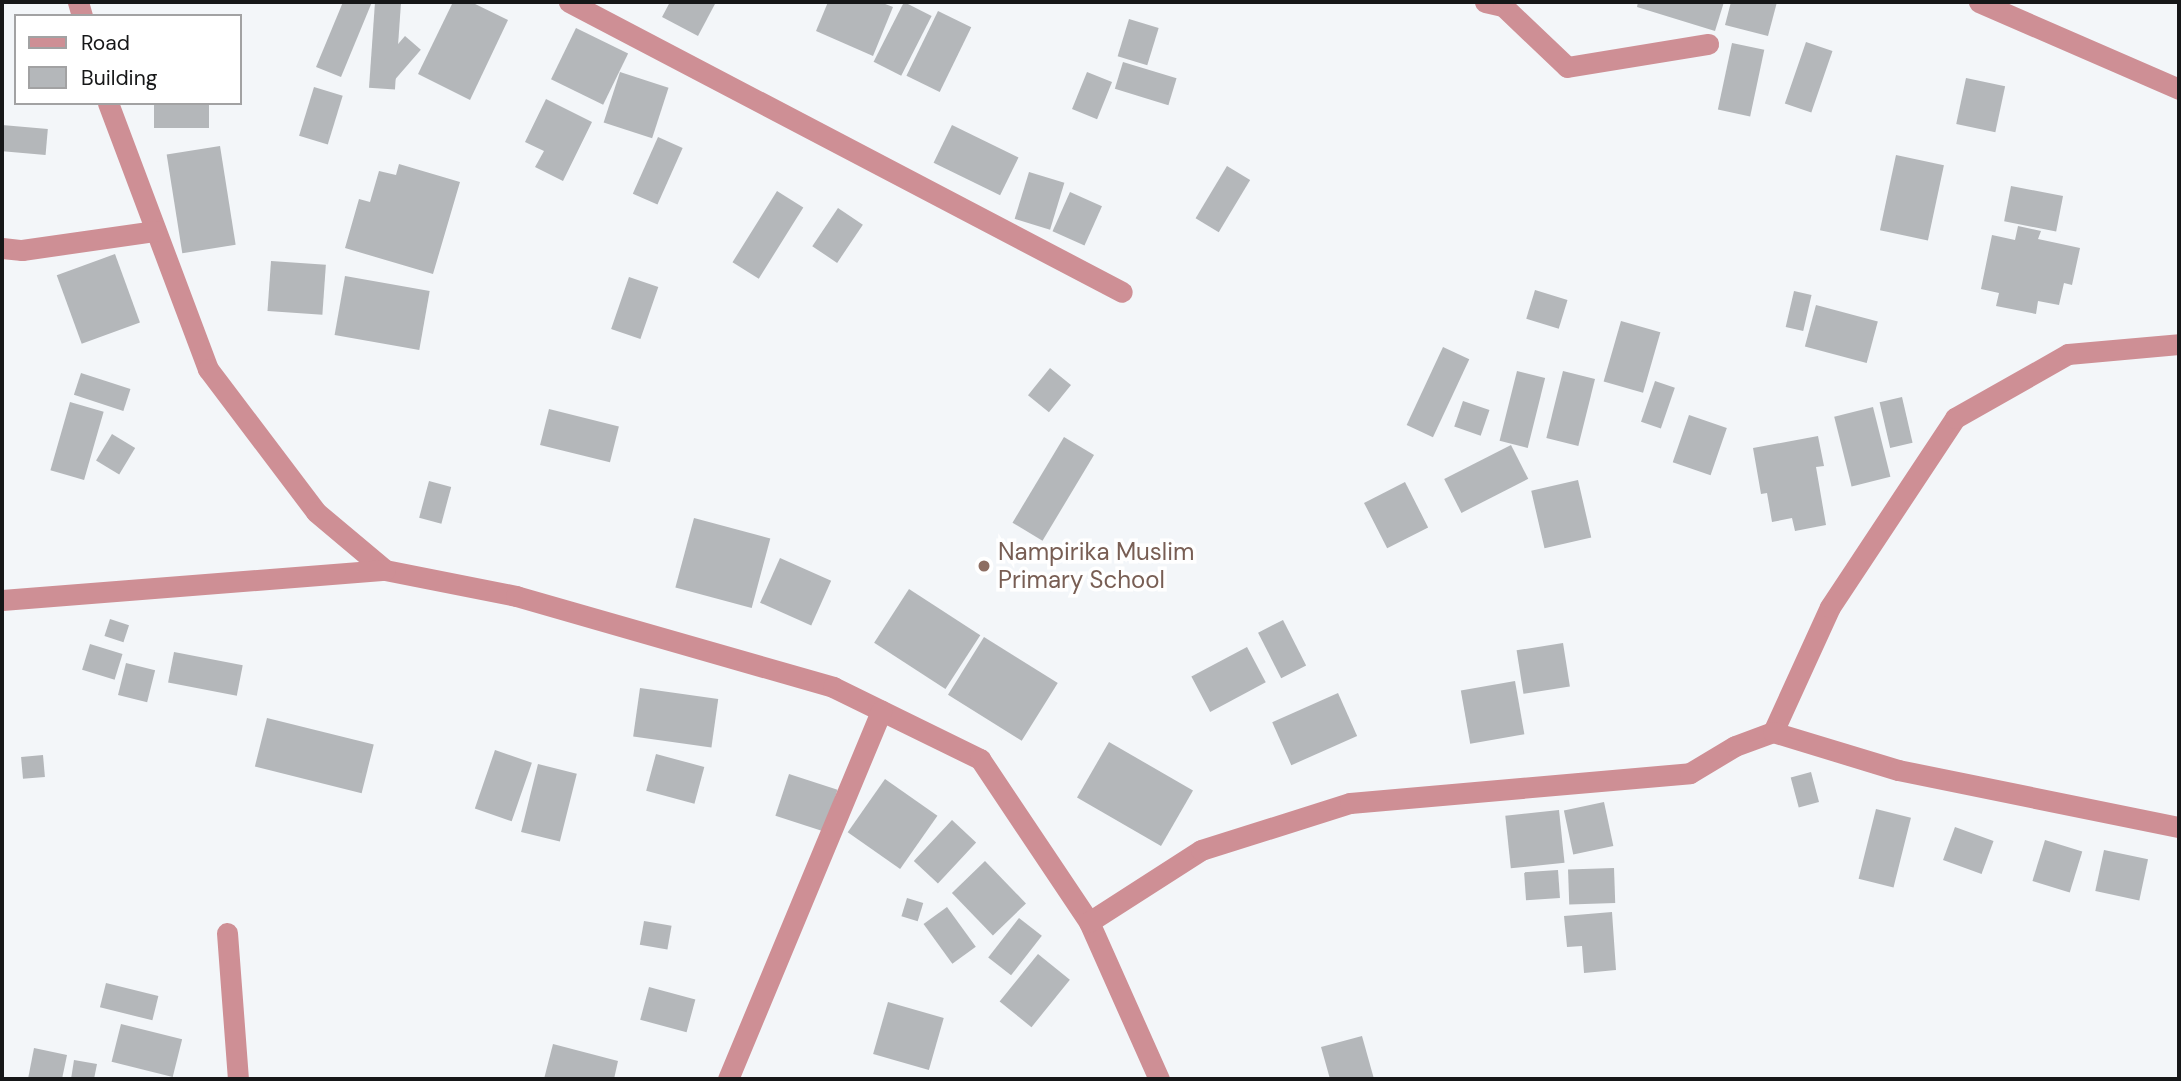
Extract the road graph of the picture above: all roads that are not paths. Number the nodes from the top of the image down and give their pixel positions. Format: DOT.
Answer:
graph roads {
  1 [pos="569,2"];
  2 [pos="1485,2"];
  3 [pos="1979,2"];
  4 [pos="1708,44"];
  5 [pos="2179,89"];
  6 [pos="109,105"];
  7 [pos="156,231"];
  8 [pos="2,248"];
  9 [pos="1122,292"];
  10 [pos="2179,344"];
  11 [pos="385,570"];
  12 [pos="2,600"];
  13 [pos="881,711"];
  14 [pos="1773,732"];
  15 [pos="2179,827"];
  16 [pos="1088,922"];
  17 [pos="227,933"];
  18 [pos="238,1079"];
  19 [pos="728,1079"];
  20 [pos="1159,1079"];
  1 -- 9 [label="street"];
  2 -- 4 [label="street"];
  3 -- 5 [label="street"];
  6 -- 7 [label="street"];
  7 -- 8 [label="street"];
  7 -- 11 [label="street"];
  10 -- 14 [label="street"];
  11 -- 12 [label="street"];
  11 -- 13 [label="street"];
  13 -- 16 [label="street"];
  13 -- 19 [label="street"];
  14 -- 15 [label="street"];
  14 -- 16 [label="street"];
  16 -- 20 [label="street"];
  17 -- 18 [label="street"];
}
